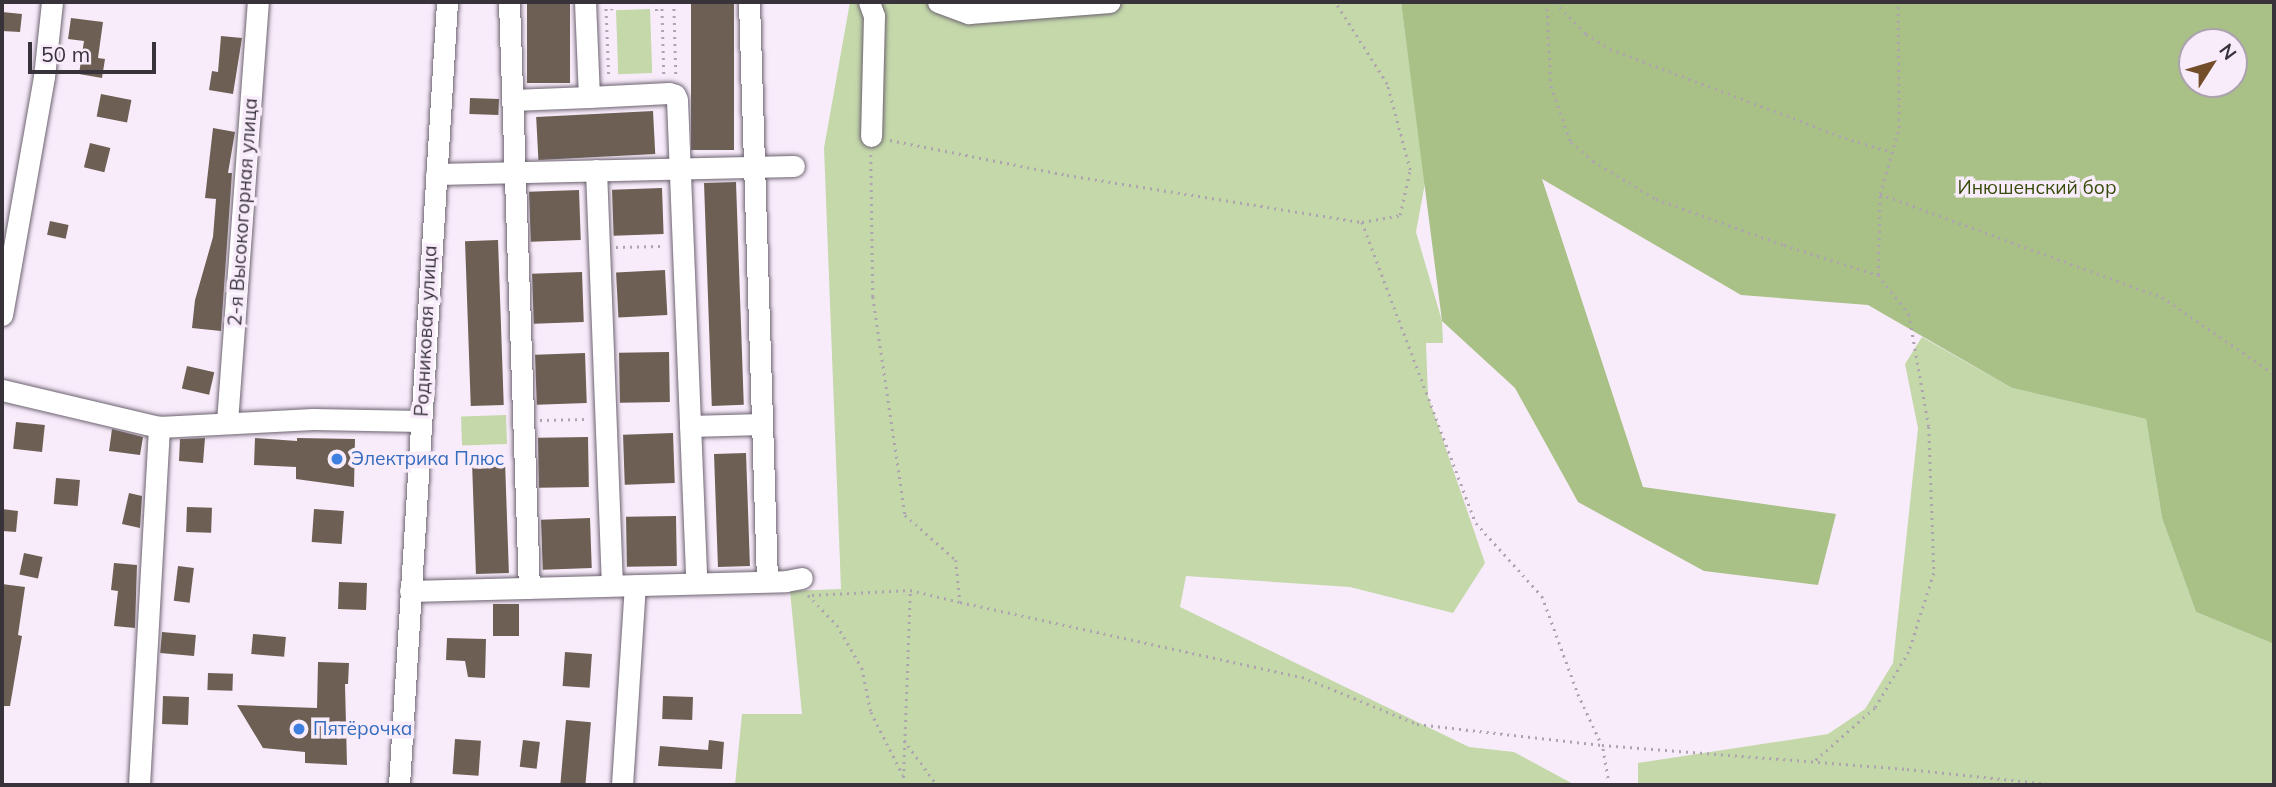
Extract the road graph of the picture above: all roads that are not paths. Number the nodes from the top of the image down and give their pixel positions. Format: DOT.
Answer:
graph roads {
  1 [pos="52,2"];
  2 [pos="258,2"];
  3 [pos="447,2"];
  4 [pos="509,2"];
  5 [pos="585,2"];
  6 [pos="749,2"];
  7 [pos="869,2"];
  8 [pos="938,2"];
  9 [pos="1110,2"];
  10 [pos="589,97"];
  11 [pos="512,100"];
  12 [pos="871,136"];
  13 [pos="755,166"];
  14 [pos="794,166"];
  15 [pos="680,168"];
  16 [pos="596,170"];
  17 [pos="514,172"];
  18 [pos="436,174"];
  19 [pos="2,315"];
  20 [pos="2,390"];
  21 [pos="421,421"];
  22 [pos="227,422"];
  23 [pos="762,424"];
  24 [pos="690,426"];
  25 [pos="159,427"];
  26 [pos="801,579"];
  27 [pos="767,581"];
  28 [pos="696,583"];
  29 [pos="612,585"];
  30 [pos="635,585"];
  31 [pos="529,588"];
  32 [pos="410,591"];
  33 [pos="139,785"];
  34 [pos="398,785"];
  35 [pos="622,785"];
  1 -- 19 [label="street"];
  2 -- 22 [label="street, 2-я Высокогорная улица"];
  3 -- 18 [label="street, Родниковая улица"];
  4 -- 11 [label="street"];
  5 -- 10 [label="street"];
  6 -- 13 [label="street"];
  7 -- 12 [label="street"];
  8 -- 9 [label="street"];
  10 -- 11 [label="street"];
  10 -- 15 [label="street"];
  11 -- 17 [label="street"];
  13 -- 14 [label="street"];
  13 -- 15 [label="street"];
  13 -- 23 [label="street"];
  15 -- 16 [label="street"];
  15 -- 24 [label="street"];
  16 -- 17 [label="street"];
  16 -- 29 [label="street"];
  17 -- 18 [label="street"];
  17 -- 31 [label="street"];
  18 -- 21 [label="street, Родниковая улица"];
  20 -- 25 [label="street"];
  21 -- 22 [label="street"];
  21 -- 32 [label="street, Родниковая улица"];
  22 -- 25 [label="street"];
  23 -- 24 [label="street"];
  23 -- 27 [label="street"];
  24 -- 28 [label="street"];
  25 -- 33 [label="street"];
  26 -- 27 [label="street"];
  27 -- 28 [label="street"];
  28 -- 30 [label="street"];
  29 -- 30 [label="street"];
  29 -- 31 [label="street"];
  30 -- 35 [label="street"];
  31 -- 32 [label="street"];
  32 -- 34 [label="street, Родниковая улица"];
}
